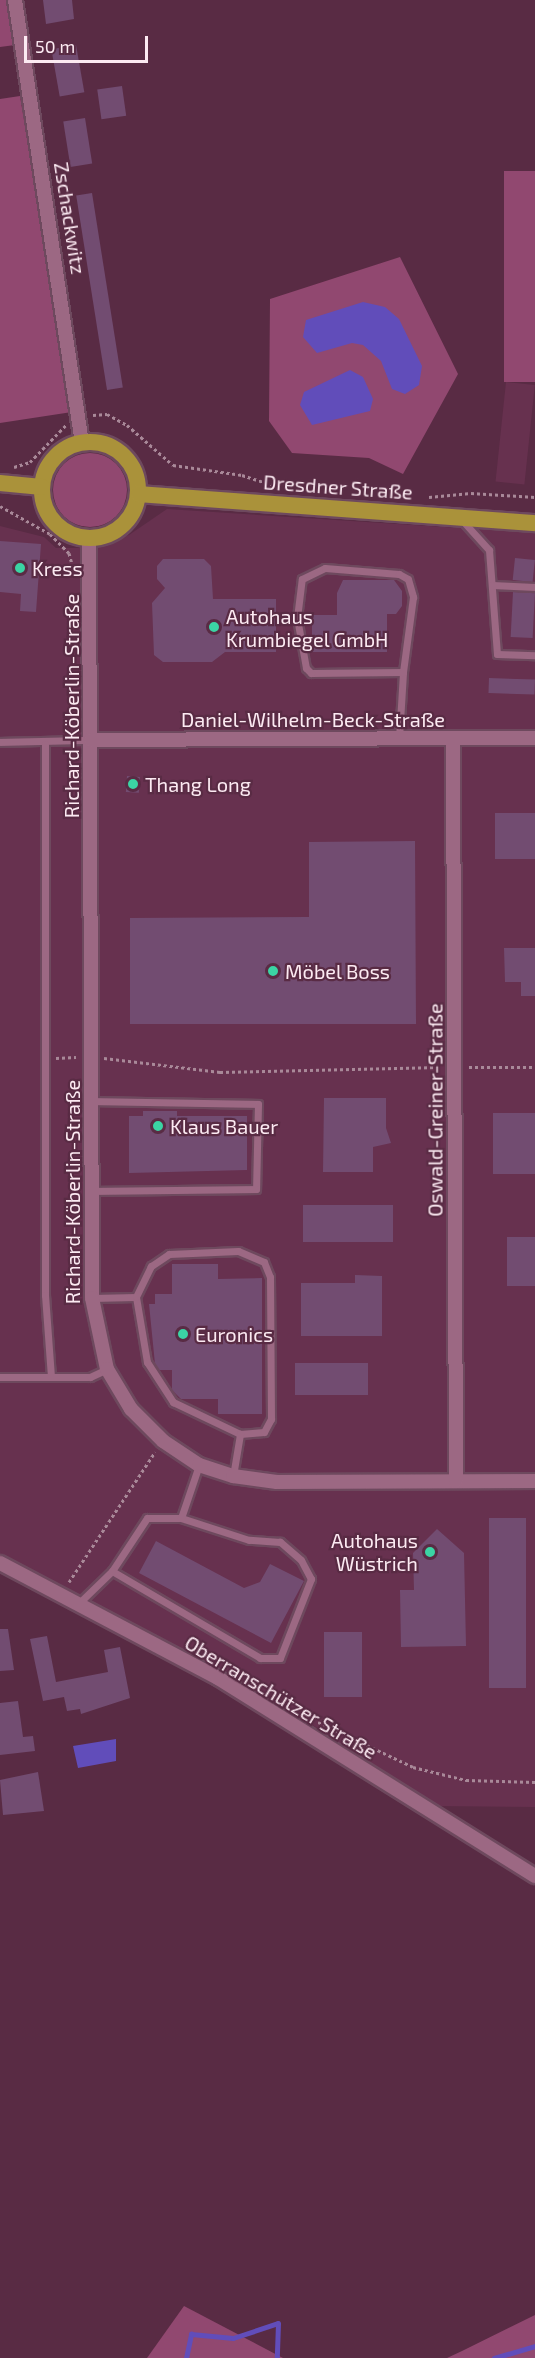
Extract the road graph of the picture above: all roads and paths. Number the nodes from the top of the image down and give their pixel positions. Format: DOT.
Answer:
graph roads {
  1 [pos="15,0"];
  2 [pos="79,417"];
  3 [pos="82,442"];
  4 [pos="10,467"];
  5 [pos="0,483"];
  6 [pos="42,487"];
  7 [pos="286,488"];
  8 [pos="139,494"];
  9 [pos="535,497"];
  10 [pos="426,498"];
  11 [pos="0,506"];
  12 [pos="535,513"];
  13 [pos="459,518"];
  14 [pos="515,522"];
  15 [pos="535,523"];
  16 [pos="89,539"];
  17 [pos="76,576"];
  18 [pos="492,585"];
  19 [pos="535,587"];
  20 [pos="535,655"];
  21 [pos="403,672"];
  22 [pos="399,738"];
  23 [pos="453,738"];
  24 [pos="535,738"];
  25 [pos="91,740"];
  26 [pos="0,742"];
  27 [pos="45,744"];
  28 [pos="91,1057"];
  29 [pos="45,1058"];
  30 [pos="454,1066"];
  31 [pos="535,1067"];
  32 [pos="92,1101"];
  33 [pos="92,1191"];
  34 [pos="136,1297"];
  35 [pos="92,1298"];
  36 [pos="107,1369"];
  37 [pos="0,1377"];
  38 [pos="51,1377"];
  39 [pos="240,1434"];
  40 [pos="163,1441"];
  41 [pos="199,1466"];
  42 [pos="233,1476"];
  43 [pos="456,1481"];
  44 [pos="535,1481"];
  45 [pos="181,1518"];
  46 [pos="0,1563"];
  47 [pos="112,1571"];
  48 [pos="60,1595"];
  49 [pos="78,1604"];
  50 [pos="306,1732"];
  51 [pos="535,1782"];
  52 [pos="535,1876"];
  1 -- 2 [label="street, Zschackwitz"];
  2 -- 3 [label="street, Zschackwitz"];
  2 -- 4 [label="path"];
  2 -- 7 [label="path"];
  3 -- 6 [label="main road"];
  3 -- 8 [label="main road"];
  5 -- 6 [label="main road"];
  6 -- 16 [label="main road"];
  8 -- 13 [label="main road, Dresdner Straße"];
  8 -- 16 [label="main road"];
  9 -- 10 [label="path"];
  11 -- 17 [label="path"];
  12 -- 14 [label="lane"];
  13 -- 14 [label="main road, Dresdner Straße"];
  13 -- 18 [label="lane"];
  14 -- 15 [label="main road, Dresdner Straße"];
  16 -- 25 [label="street, Richard-Köberlin-Straße"];
  18 -- 19 [label="lane"];
  18 -- 20 [label="lane"];
  21 -- 21 [label="lane"];
  21 -- 22 [label="lane"];
  22 -- 23 [label="street, Daniel-Wilhelm-Beck-Straße"];
  22 -- 25 [label="street, Daniel-Wilhelm-Beck-Straße"];
  23 -- 24 [label="street, Daniel-Wilhelm-Beck-Straße"];
  23 -- 30 [label="street, Oswald-Greiner-Straße"];
  25 -- 27 [label="lane"];
  25 -- 28 [label="street, Richard-Köberlin-Straße"];
  26 -- 27 [label="lane"];
  27 -- 29 [label="lane"];
  28 -- 29 [label="path"];
  28 -- 30 [label="path"];
  28 -- 32 [label="street, Richard-Köberlin-Straße"];
  29 -- 38 [label="lane"];
  30 -- 31 [label="path"];
  30 -- 43 [label="street, Oswald-Greiner-Straße"];
  32 -- 33 [label="street, Richard-Köberlin-Straße"];
  32 -- 33 [label="lane"];
  33 -- 35 [label="street, Richard-Köberlin-Straße"];
  34 -- 35 [label="lane"];
  34 -- 39 [label="lane"];
  34 -- 39 [label="lane"];
  35 -- 36 [label="street, Richard-Köberlin-Straße"];
  36 -- 38 [label="lane"];
  36 -- 40 [label="street, Richard-Köberlin-Straße"];
  37 -- 38 [label="lane"];
  39 -- 42 [label="lane"];
  40 -- 41 [label="street, Richard-Köberlin-Straße"];
  40 -- 48 [label="path"];
  41 -- 42 [label="street, Richard-Köberlin-Straße"];
  41 -- 45 [label="lane"];
  42 -- 43 [label="street, Richard-Köberlin-Straße"];
  43 -- 44 [label="street, Richard-Köberlin-Straße"];
  45 -- 47 [label="lane"];
  45 -- 47 [label="lane"];
  46 -- 48 [label="street, Oberranschützer Straße"];
  47 -- 49 [label="lane"];
  48 -- 49 [label="street, Oberranschützer Straße"];
  49 -- 50 [label="street, Oberranschützer Straße"];
  50 -- 51 [label="path"];
  50 -- 52 [label="street, Oberranschützer Straße"];
}
